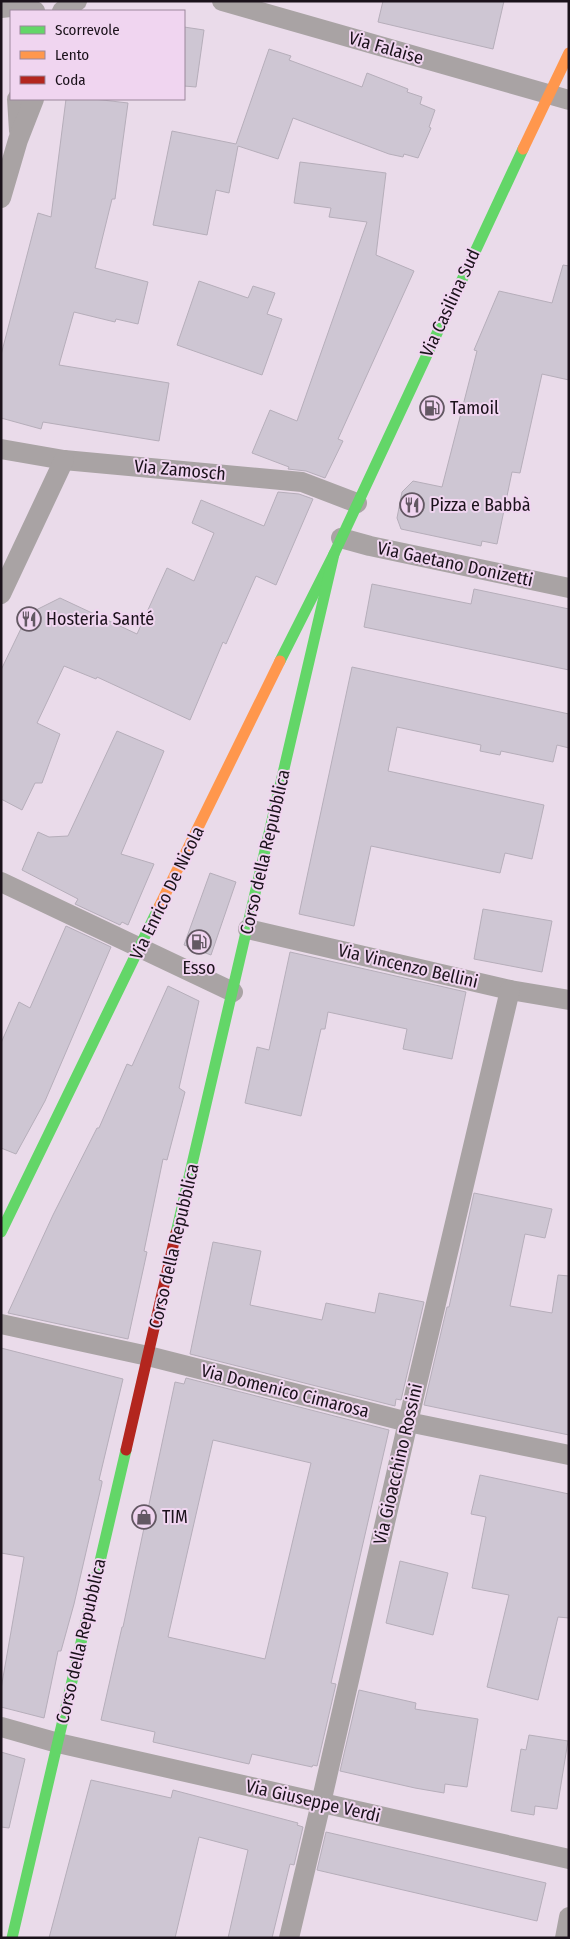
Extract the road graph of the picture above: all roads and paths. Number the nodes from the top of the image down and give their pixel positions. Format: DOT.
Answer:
graph roads {
  1 [pos="54,1"];
  2 [pos="76,1"];
  3 [pos="222,1"];
  4 [pos="1,8"];
  5 [pos="32,10"];
  6 [pos="42,10"];
  7 [pos="63,10"];
  8 [pos="569,54"];
  9 [pos="550,94"];
  10 [pos="17,100"];
  11 [pos="34,100"];
  12 [pos="569,100"];
  13 [pos="18,140"];
  14 [pos="1,198"];
  15 [pos="1,449"];
  16 [pos="64,460"];
  17 [pos="356,503"];
  18 [pos="337,546"];
  19 [pos="569,588"];
  20 [pos="1,594"];
  21 [pos="285,707"];
  22 [pos="298,711"];
  23 [pos="1,882"];
  24 [pos="248,929"];
  25 [pos="140,948"];
  26 [pos="510,990"];
  27 [pos="232,992"];
  28 [pos="569,1000"];
  29 [pos="1,1232"];
  30 [pos="1,1324"];
  31 [pos="148,1356"];
  32 [pos="408,1422"];
  33 [pos="569,1455"];
  34 [pos="1,1727"];
  35 [pos="58,1743"];
  36 [pos="321,1803"];
  37 [pos="569,1860"];
  38 [pos="569,1917"];
  39 [pos="12,1938"];
  40 [pos="289,1938"];
  41 [pos="566,1938"];
  1 -- 6 [label="street"];
  2 -- 7 [label="street"];
  3 -- 9 [label="street, Via Falaise"];
  4 -- 5 [label="street"];
  8 -- 9 [label="main road, Via Casilina Sud"];
  9 -- 12 [label="street, Via Falaise"];
  9 -- 17 [label="main road, Via Casilina Sud"];
  10 -- 13 [label="street"];
  11 -- 13 [label="street"];
  13 -- 14 [label="street"];
  15 -- 16 [label="street, Via Zamosch"];
  16 -- 17 [label="street, Via Zamosch"];
  16 -- 20 [label="street"];
  17 -- 18 [label="main road, Via Casilina Sud"];
  18 -- 19 [label="street, Via Gaetano Donizetti"];
  18 -- 22 [label="main road, Corso della Repubblica"];
  18 -- 25 [label="main road, Via Enrico De Nicola"];
  21 -- 22 [label="main road"];
  22 -- 24 [label="main road, Corso della Repubblica"];
  23 -- 25 [label="street"];
  24 -- 26 [label="street, Via Vincenzo Bellini"];
  24 -- 27 [label="main road, Corso della Repubblica"];
  25 -- 27 [label="street"];
  25 -- 29 [label="main road, Via Enrico De Nicola"];
  26 -- 28 [label="street, Via Vincenzo Bellini"];
  26 -- 32 [label="street, Via Gioacchino Rossini"];
  27 -- 31 [label="main road, Corso della Repubblica"];
  30 -- 31 [label="street, Via Domenico Cimarosa"];
  31 -- 32 [label="street, Via Domenico Cimarosa"];
  31 -- 35 [label="main road, Corso della Repubblica"];
  32 -- 33 [label="street, Via Domenico Cimarosa"];
  32 -- 36 [label="street, Via Gioacchino Rossini"];
  34 -- 35 [label="street, Via Giuseppe Verdi"];
  35 -- 36 [label="street, Via Giuseppe Verdi"];
  35 -- 39 [label="main road, Corso della Repubblica"];
  36 -- 37 [label="street, Via Giuseppe Verdi"];
  36 -- 40 [label="street, Via Gioacchino Rossini"];
  38 -- 41 [label="street"];
}
